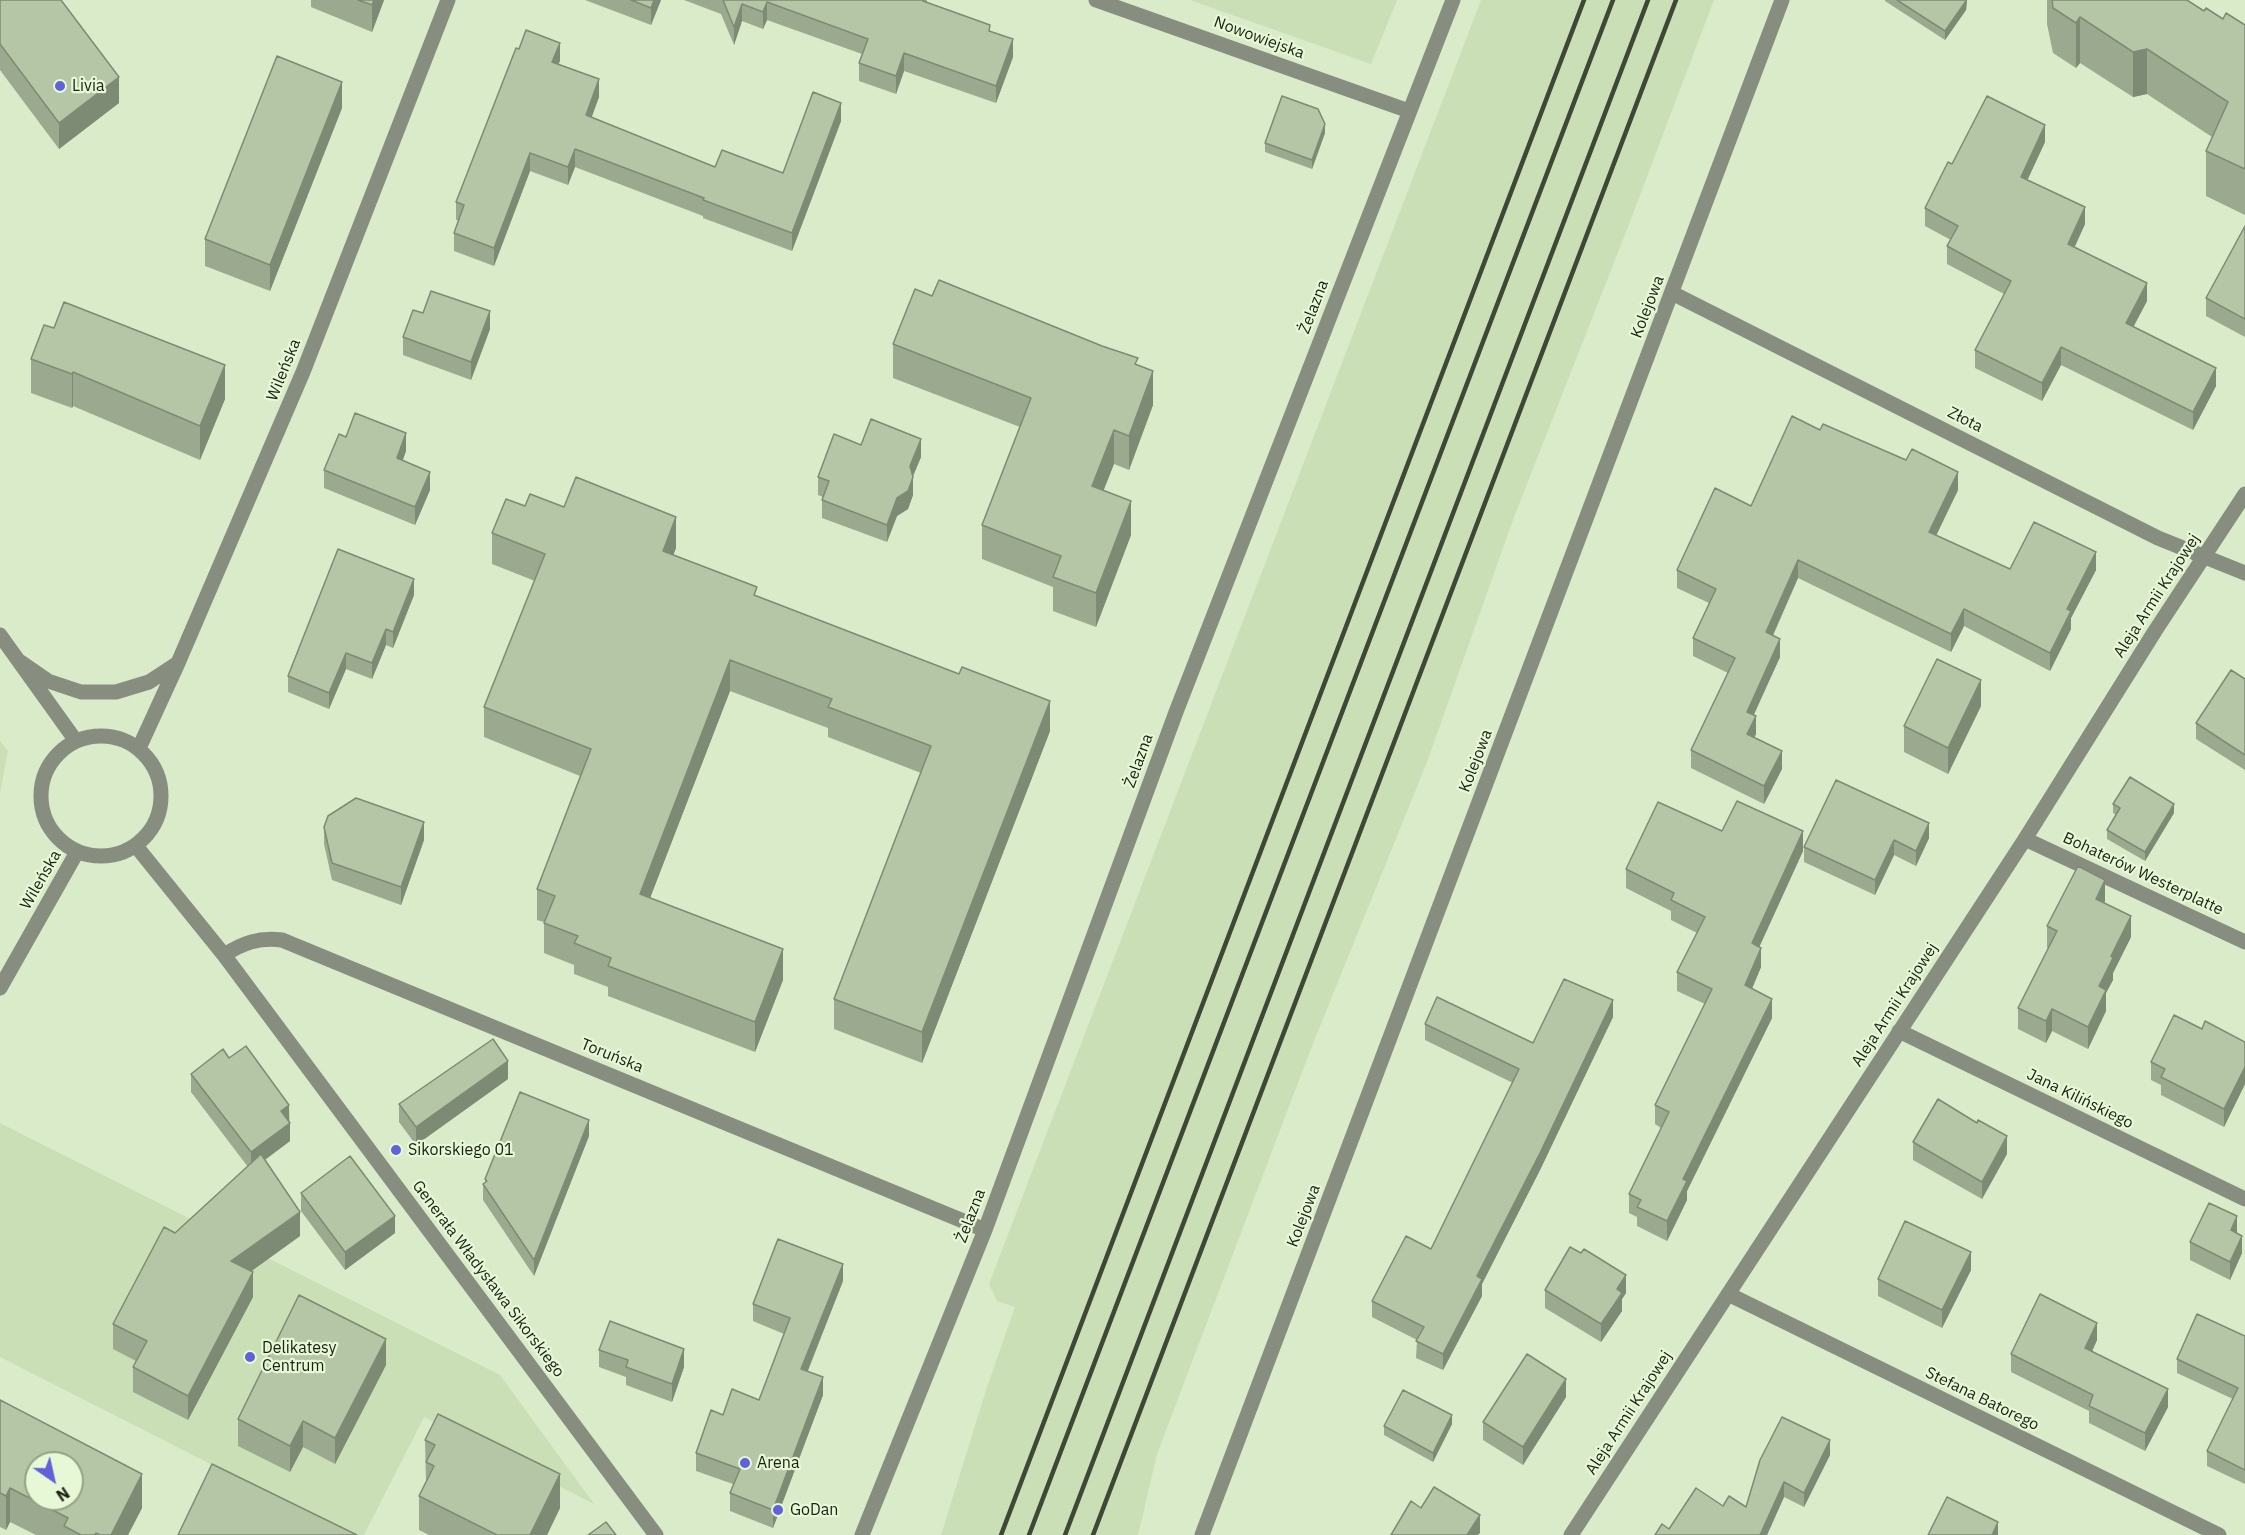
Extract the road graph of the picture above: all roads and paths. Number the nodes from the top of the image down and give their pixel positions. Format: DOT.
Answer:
graph roads {
  1 [pos="448,0"];
  2 [pos="1096,0"];
  3 [pos="1453,0"];
  4 [pos="1782,0"];
  5 [pos="1409,111"];
  6 [pos="1672,293"];
  7 [pos="2245,494"];
  8 [pos="2204,556"];
  9 [pos="2245,573"];
  10 [pos="0,635"];
  11 [pos="20,661"];
  12 [pos="178,663"];
  13 [pos="76,741"];
  14 [pos="139,748"];
  15 [pos="2025,839"];
  16 [pos="136,846"];
  17 [pos="77,852"];
  18 [pos="2245,942"];
  19 [pos="224,955"];
  20 [pos="0,988"];
  21 [pos="1899,1031"];
  22 [pos="2245,1199"];
  23 [pos="985,1230"];
  24 [pos="1728,1294"];
  25 [pos="656,1535"];
  26 [pos="862,1535"];
  27 [pos="1202,1535"];
  28 [pos="1571,1535"];
  29 [pos="2219,1535"];
  1 -- 12 [label="street, Wileńska"];
  2 -- 5 [label="street, Nowowiejska"];
  3 -- 5 [label="street, Żelazna"];
  4 -- 6 [label="street, Kolejowa"];
  5 -- 23 [label="street, Żelazna"];
  6 -- 8 [label="street, Złota"];
  6 -- 27 [label="street, Kolejowa"];
  7 -- 8 [label="street, Aleja Armii Krajowej"];
  8 -- 9 [label="street, Złota"];
  8 -- 15 [label="street, Aleja Armii Krajowej"];
  10 -- 11 [label="street"];
  11 -- 12 [label="street"];
  11 -- 13 [label="street"];
  12 -- 14 [label="street, Wileńska"];
  13 -- 14 [label="street"];
  13 -- 17 [label="street"];
  14 -- 16 [label="street"];
  15 -- 18 [label="street, Bohaterów Westerplatte"];
  15 -- 21 [label="street, Aleja Armii Krajowej"];
  16 -- 17 [label="street"];
  16 -- 19 [label="street, Generała Władysława Sikorskiego"];
  17 -- 20 [label="street, Wileńska"];
  19 -- 23 [label="street, Toruńska"];
  19 -- 25 [label="street, Generała Władysława Sikorskiego"];
  21 -- 22 [label="street, Jana Kilińskiego"];
  21 -- 24 [label="street, Aleja Armii Krajowej"];
  23 -- 26 [label="street, Żelazna"];
  24 -- 28 [label="street, Aleja Armii Krajowej"];
  24 -- 29 [label="street, Stefana Batorego"];
}
